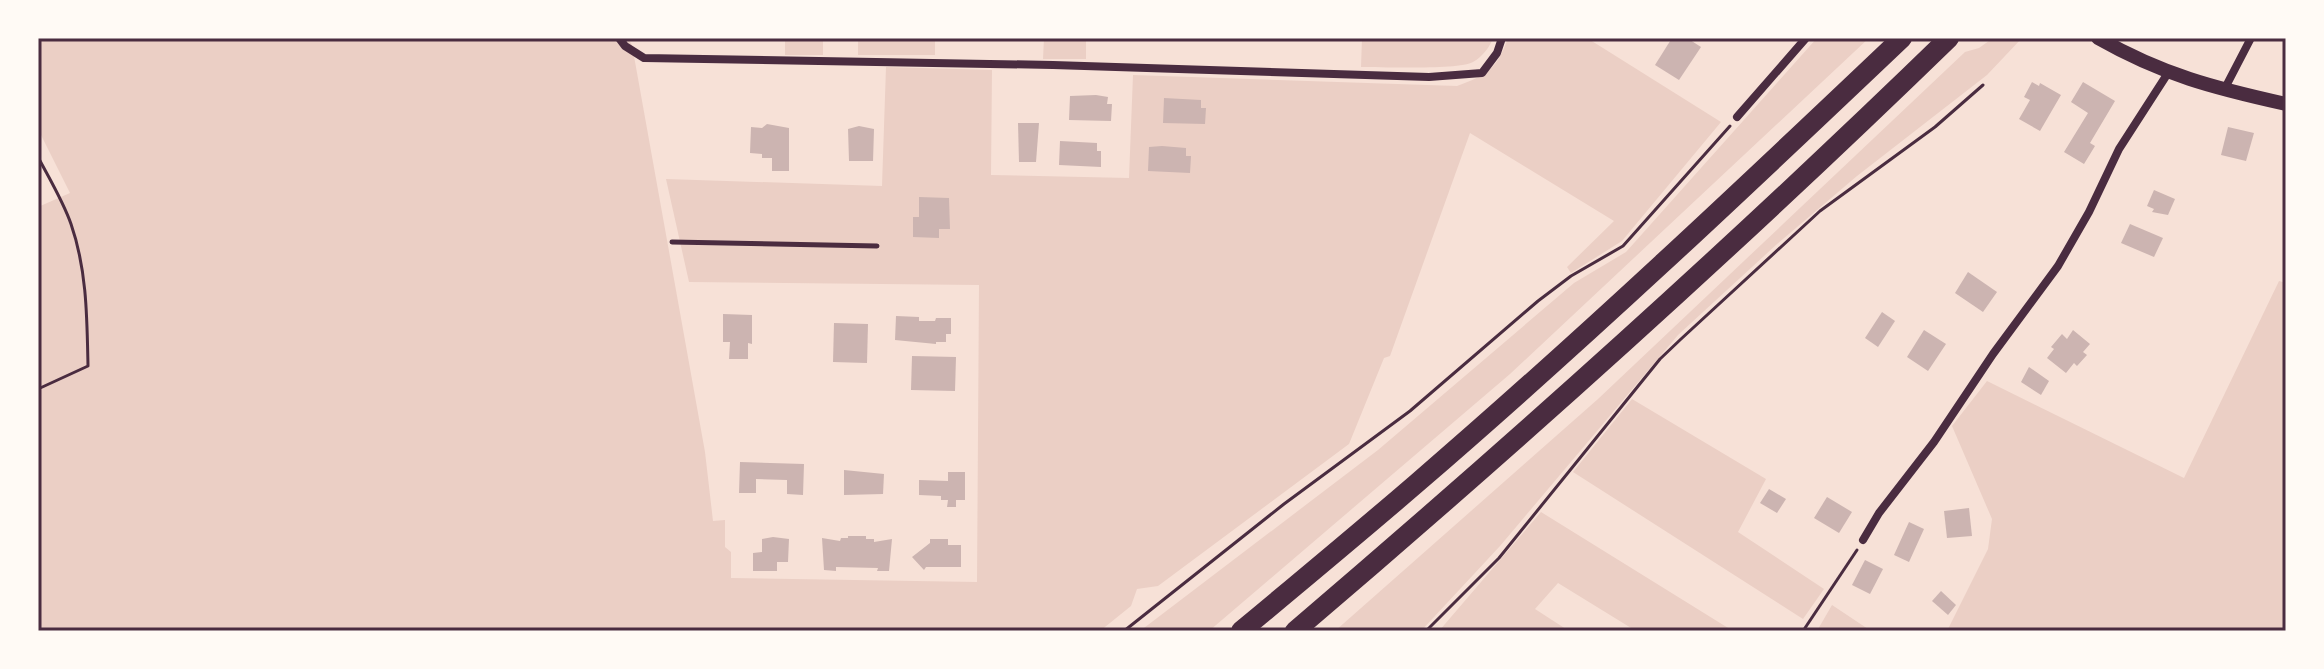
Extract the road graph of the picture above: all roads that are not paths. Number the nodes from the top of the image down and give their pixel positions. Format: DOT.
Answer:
graph roads {
  1 [pos="619,38"];
  2 [pos="1502,38"];
  3 [pos="1806,38"];
  4 [pos="1902,38"];
  5 [pos="1949,38"];
  6 [pos="2098,38"];
  7 [pos="2251,38"];
  8 [pos="2168,73"];
  9 [pos="2224,90"];
  10 [pos="2286,104"];
  11 [pos="1737,117"];
  12 [pos="672,242"];
  13 [pos="877,246"];
  14 [pos="1863,540"];
  15 [pos="1241,631"];
  16 [pos="1295,631"];
  1 -- 2 [label="street"];
  3 -- 11 [label="street"];
  4 -- 15 [label="highway"];
  5 -- 16 [label="highway"];
  6 -- 8 [label="street"];
  7 -- 9 [label="street"];
  8 -- 9 [label="street"];
  8 -- 14 [label="street"];
  9 -- 10 [label="street"];
  12 -- 13 [label="lane"];
}
